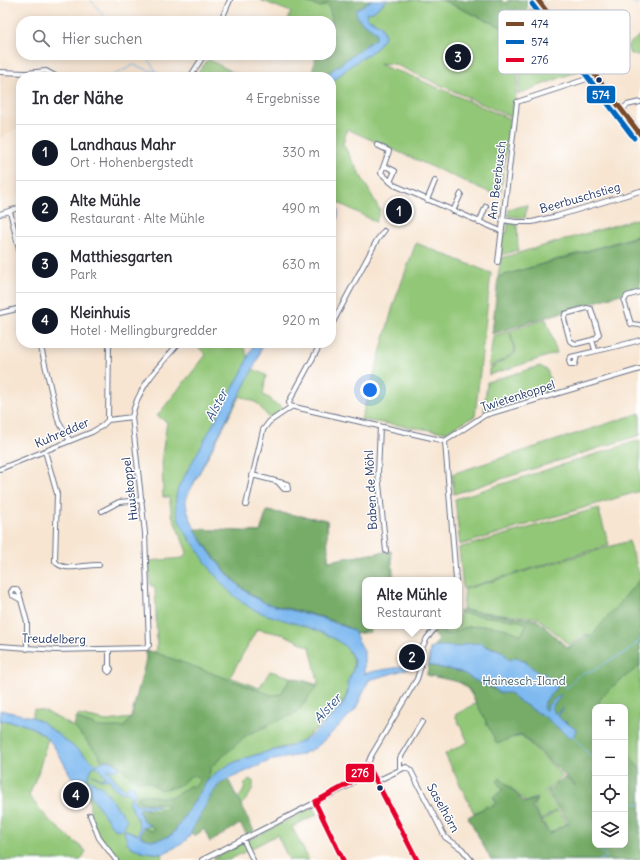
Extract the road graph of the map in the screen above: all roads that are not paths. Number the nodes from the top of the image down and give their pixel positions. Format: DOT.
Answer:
graph roads {
  1 [pos="230,0"];
  2 [pos="538,0"];
  3 [pos="546,10"];
  4 [pos="223,16"];
  5 [pos="201,60"];
  6 [pos="0,72"];
  7 [pos="33,72"];
  8 [pos="49,72"];
  9 [pos="193,72"];
  10 [pos="16,73"];
  11 [pos="596,76"];
  12 [pos="640,102"];
  13 [pos="622,110"];
  14 [pos="640,134"];
  15 [pos="377,145"];
  16 [pos="385,166"];
  17 [pos="435,181"];
  18 [pos="390,182"];
  19 [pos="640,191"];
  20 [pos="461,194"];
  21 [pos="427,200"];
  22 [pos="486,206"];
  23 [pos="16,209"];
  24 [pos="10,211"];
  25 [pos="453,211"];
  26 [pos="0,214"];
  27 [pos="502,220"];
  28 [pos="479,222"];
  29 [pos="501,231"];
  30 [pos="384,232"];
  31 [pos="16,237"];
  32 [pos="498,262"];
  33 [pos="640,292"];
  34 [pos="16,309"];
  35 [pos="0,313"];
  36 [pos="336,316"];
  37 [pos="640,325"];
  38 [pos="592,340"];
  39 [pos="640,340"];
  40 [pos="41,348"];
  41 [pos="109,348"];
  42 [pos="175,348"];
  43 [pos="319,348"];
  44 [pos="595,350"];
  45 [pos="577,356"];
  46 [pos="640,369"];
  47 [pos="290,406"];
  48 [pos="132,417"];
  49 [pos="108,420"];
  50 [pos="380,426"];
  51 [pos="70,440"];
  52 [pos="445,441"];
  53 [pos="45,451"];
  54 [pos="0,469"];
  55 [pos="252,475"];
  56 [pos="278,482"];
  57 [pos="142,500"];
  58 [pos="246,505"];
  59 [pos="102,511"];
  60 [pos="386,551"];
  61 [pos="99,565"];
  62 [pos="456,577"];
  63 [pos="21,600"];
  64 [pos="435,629"];
  65 [pos="0,646"];
  66 [pos="148,647"];
  67 [pos="27,649"];
  68 [pos="109,649"];
  69 [pos="109,666"];
  70 [pos="422,722"];
  71 [pos="368,765"];
  72 [pos="400,769"];
  73 [pos="377,781"];
  74 [pos="315,802"];
  75 [pos="90,815"];
  76 [pos="243,839"];
  77 [pos="116,860"];
  78 [pos="202,860"];
  79 [pos="253,860"];
  80 [pos="343,860"];
  81 [pos="416,860"];
  82 [pos="471,860"];
  1 -- 4 [label="street"];
  2 -- 3 [label="street"];
  5 -- 9 [label="street"];
  6 -- 10 [label="street"];
  7 -- 8 [label="street"];
  11 -- 13 [label="street"];
  11 -- 27 [label="street, Am Beerbusch"];
  12 -- 13 [label="street"];
  13 -- 14 [label="street"];
  15 -- 16 [label="street"];
  16 -- 18 [label="street"];
  16 -- 18 [label="street"];
  17 -- 21 [label="street"];
  18 -- 21 [label="street"];
  19 -- 27 [label="street, Beerbuschstieg"];
  20 -- 25 [label="street"];
  21 -- 25 [label="street"];
  22 -- 28 [label="street"];
  23 -- 24 [label="street"];
  24 -- 26 [label="street"];
  24 -- 31 [label="street"];
  25 -- 28 [label="street"];
  27 -- 29 [label="street, Am Beerbusch"];
  28 -- 29 [label="street"];
  29 -- 32 [label="street, Am Beerbusch"];
  30 -- 36 [label="street"];
  33 -- 37 [label="street"];
  34 -- 35 [label="street"];
  38 -- 38 [label="street"];
  38 -- 44 [label="street"];
  39 -- 44 [label="street"];
  40 -- 51 [label="street"];
  41 -- 49 [label="street"];
  42 -- 48 [label="street, Huuskoppel"];
  43 -- 47 [label="street"];
  44 -- 45 [label="street"];
  46 -- 52 [label="street, Twietenkoppel"];
  47 -- 50 [label="street"];
  47 -- 55 [label="street"];
  48 -- 49 [label="street, Kuhredder"];
  48 -- 57 [label="street, Huuskoppel"];
  49 -- 51 [label="street, Kuhredder"];
  50 -- 52 [label="street"];
  50 -- 60 [label="street, Baben de Möhl"];
  51 -- 53 [label="street, Kuhredder"];
  52 -- 62 [label="street"];
  53 -- 54 [label="street, Kuhredder"];
  53 -- 61 [label="street"];
  55 -- 56 [label="street"];
  55 -- 58 [label="street"];
  57 -- 59 [label="street"];
  57 -- 66 [label="street, Huuskoppel"];
  63 -- 67 [label="street"];
  64 -- 71 [label="street"];
  65 -- 67 [label="street, Treudelberg"];
  66 -- 68 [label="street, Treudelberg"];
  67 -- 68 [label="street, Treudelberg"];
  68 -- 69 [label="street"];
  70 -- 72 [label="street"];
  71 -- 73 [label="street"];
  71 -- 74 [label="street"];
  72 -- 73 [label="street"];
  72 -- 82 [label="street, Saselhörn"];
  73 -- 81 [label="street"];
  74 -- 76 [label="street"];
  74 -- 80 [label="street"];
  75 -- 77 [label="street"];
  76 -- 78 [label="street"];
  76 -- 79 [label="street"];
}
